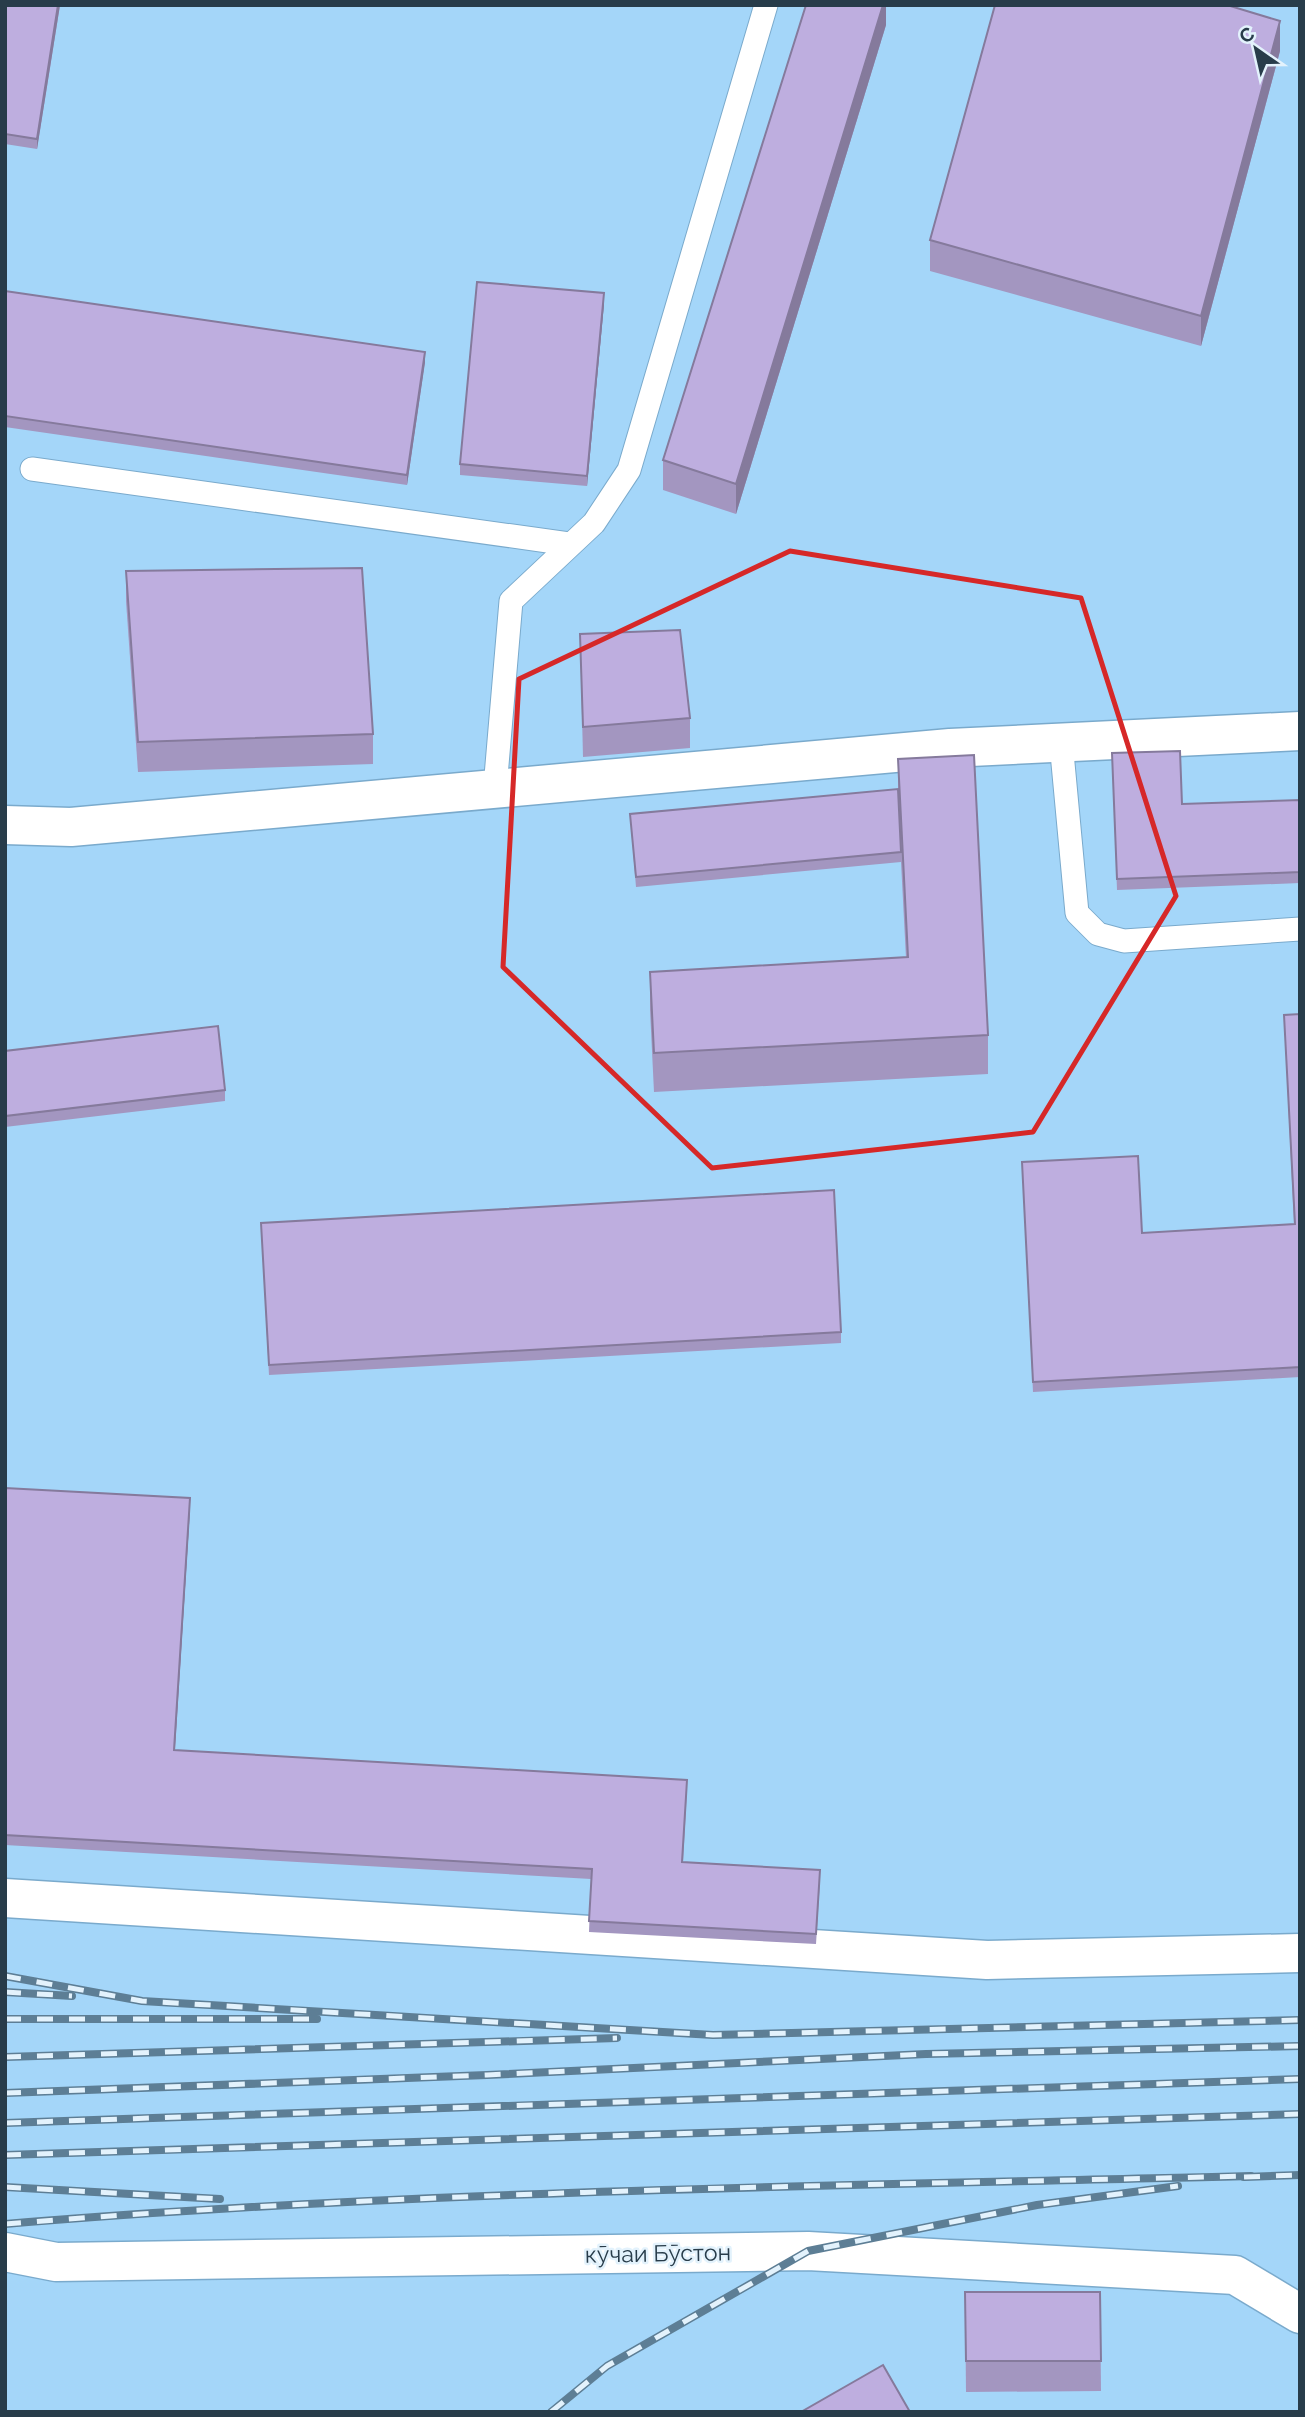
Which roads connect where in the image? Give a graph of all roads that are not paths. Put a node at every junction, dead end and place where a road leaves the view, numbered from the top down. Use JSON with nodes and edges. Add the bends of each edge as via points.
{"nodes":[{"id":1,"x":766,"y":5,"type":"edge"},
{"id":2,"x":32,"y":470,"type":"dead end"},
{"id":3,"x":569,"y":544,"type":"junction"},
{"id":4,"x":1300,"y":731,"type":"edge"},
{"id":5,"x":1061,"y":742,"type":"junction"},
{"id":6,"x":495,"y":788,"type":"junction"},
{"id":7,"x":5,"y":825,"type":"edge"},
{"id":8,"x":1300,"y":929,"type":"edge"},
{"id":9,"x":5,"y":1898,"type":"edge"},
{"id":10,"x":1300,"y":1953,"type":"edge"},
{"id":11,"x":5,"y":2252,"type":"edge"},
{"id":12,"x":1300,"y":2314,"type":"edge"}],
"edges":[{"from":1,"to":3,"type":"lane","via":[[629,470],[594,523]]},
{"from":2,"to":3,"type":"lane"},
{"from":3,"to":6,"type":"lane","via":[[511,601]]},
{"from":4,"to":5,"type":"street"},
{"from":5,"to":6,"type":"street"},
{"from":5,"to":8,"type":"lane","via":[[1077,913],[1098,934],[1124,941]]},
{"from":6,"to":7,"type":"street","via":[[71,827]]},
{"from":9,"to":10,"type":"street","via":[[988,1960]]},
{"from":11,"to":12,"type":"street","name":"кӯчаи Бӯстон","via":[[56,2262],[808,2251],[1235,2275]]}]}
